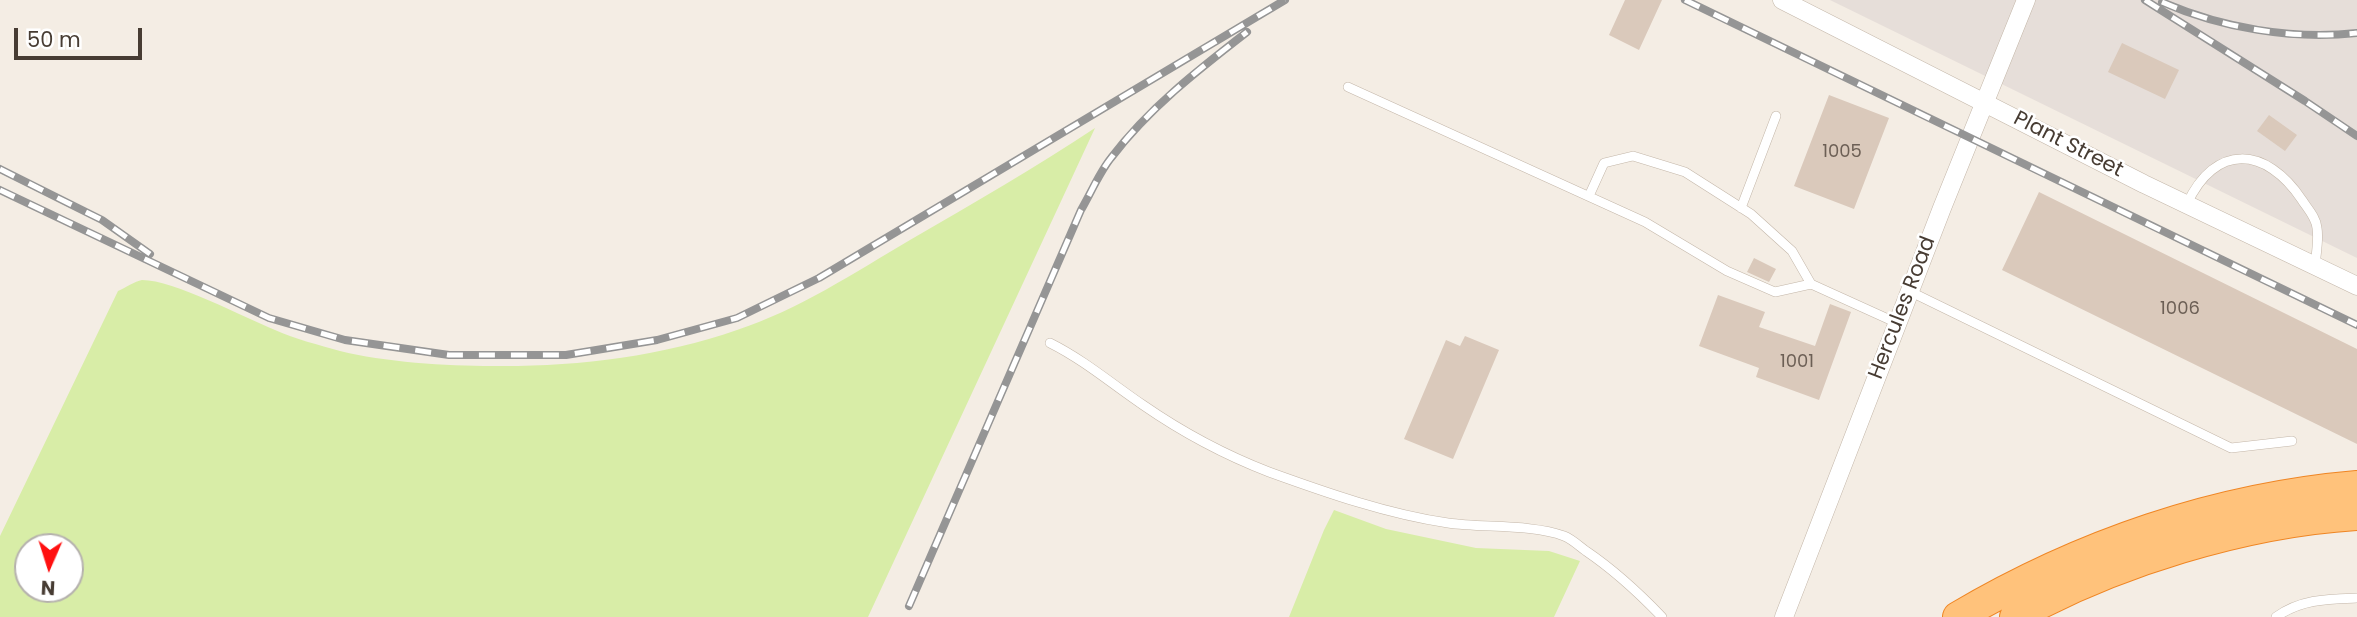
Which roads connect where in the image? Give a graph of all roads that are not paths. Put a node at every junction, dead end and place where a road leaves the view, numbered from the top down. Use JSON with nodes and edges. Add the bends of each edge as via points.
{"nodes":[{"id":1,"x":1782,"y":0,"type":"edge"},
{"id":2,"x":2026,"y":0,"type":"edge"},
{"id":3,"x":1348,"y":87,"type":"dead end"},
{"id":4,"x":1984,"y":102,"type":"junction"},
{"id":5,"x":1776,"y":116,"type":"dead end"},
{"id":6,"x":1589,"y":196,"type":"junction"},
{"id":7,"x":2187,"y":204,"type":"junction"},
{"id":8,"x":1741,"y":208,"type":"junction"},
{"id":9,"x":2315,"y":266,"type":"junction"},
{"id":10,"x":1811,"y":284,"type":"junction"},
{"id":11,"x":2357,"y":286,"type":"edge"},
{"id":12,"x":1909,"y":291,"type":"junction"},
{"id":13,"x":1897,"y":323,"type":"junction"},
{"id":14,"x":1050,"y":343,"type":"dead end"},
{"id":15,"x":2292,"y":441,"type":"dead end"},
{"id":16,"x":2357,"y":486,"type":"edge"},
{"id":17,"x":2357,"y":515,"type":"edge"},
{"id":18,"x":2357,"y":598,"type":"edge"},
{"id":19,"x":1662,"y":617,"type":"edge"},
{"id":20,"x":1784,"y":617,"type":"edge"},
{"id":21,"x":1958,"y":617,"type":"edge"},
{"id":22,"x":2015,"y":617,"type":"edge"},
{"id":23,"x":2276,"y":617,"type":"edge"}],
"edges":[{"from":1,"to":4,"type":"street","name":"Plant Street"},
{"from":2,"to":4,"type":"street","name":"Hercules Road"},
{"from":3,"to":6,"type":"lane"},
{"from":4,"to":7,"type":"street","name":"Plant Street"},
{"from":4,"to":12,"type":"street","name":"Hercules Road"},
{"from":5,"to":8,"type":"lane"},
{"from":6,"to":8,"type":"lane","via":[[1604,163],[1633,156],[1685,172]]},
{"from":6,"to":10,"type":"lane","via":[[1775,292]]},
{"from":7,"to":9,"type":"street","name":"Plant Street"},
{"from":7,"to":9,"type":"lane","via":[[2218,163],[2242,157],[2264,164],[2295,189],[2315,220]]},
{"from":8,"to":10,"type":"lane","via":[[1792,251]]},
{"from":9,"to":11,"type":"street","name":"Plant Street"},
{"from":10,"to":13,"type":"lane"},
{"from":12,"to":13,"type":"street","name":"Hercules Road"},
{"from":12,"to":15,"type":"lane","via":[[2231,448]]},
{"from":13,"to":20,"type":"street","name":"Hercules Road"},
{"from":14,"to":19,"type":"lane","via":[[1182,430],[1269,472],[1398,513],[1565,536],[1606,564]]},
{"from":16,"to":21,"type":"highway","via":[[2278,496],[2172,522],[2050,568]]},
{"from":17,"to":22,"type":"highway","via":[[2301,521],[2157,556]]},
{"from":18,"to":23,"type":"lane","via":[[2322,599]]}]}
